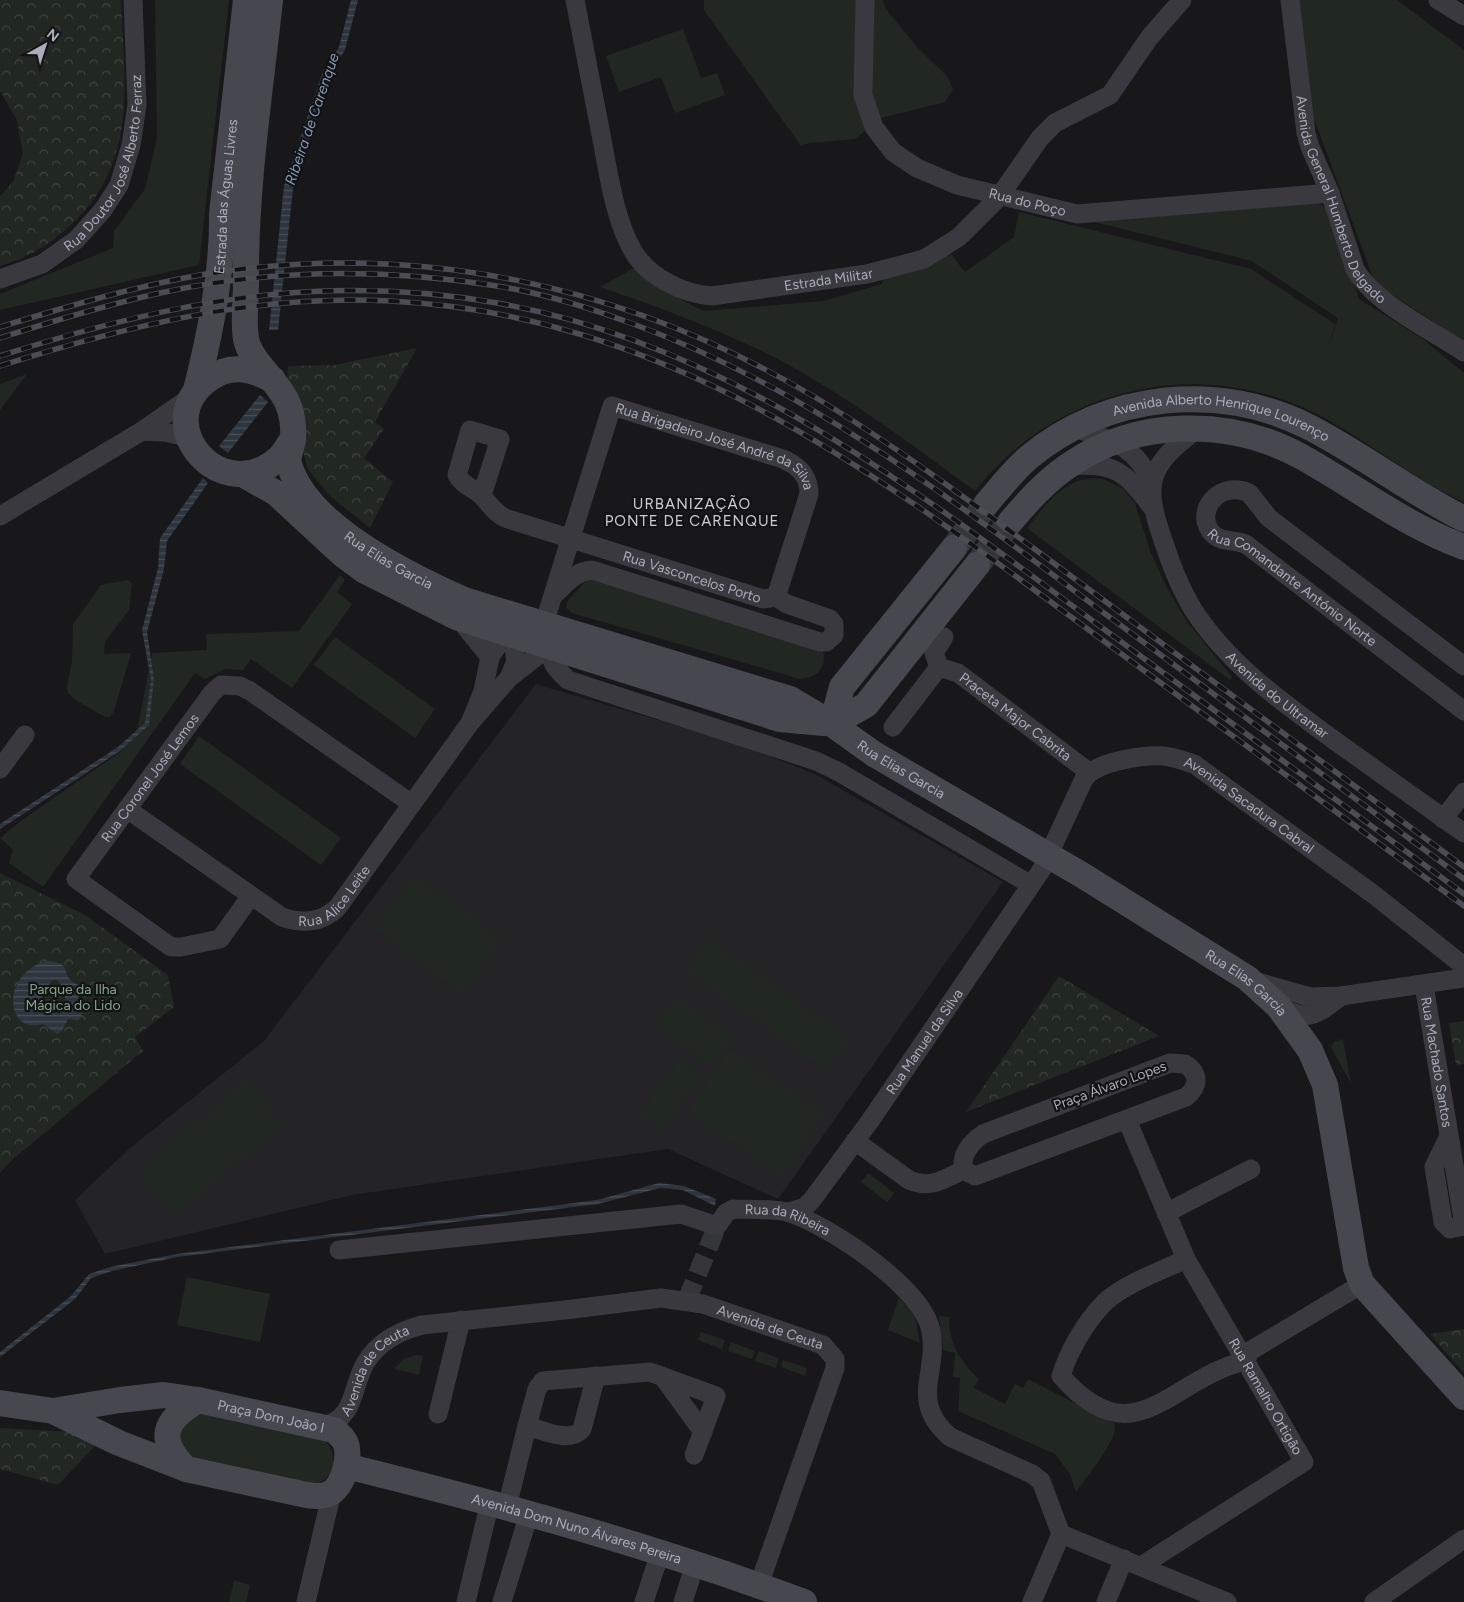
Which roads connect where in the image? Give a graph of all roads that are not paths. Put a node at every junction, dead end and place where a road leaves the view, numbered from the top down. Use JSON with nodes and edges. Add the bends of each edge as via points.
{"nodes":[{"id":1,"x":133,"y":0,"type":"edge"},
{"id":2,"x":246,"y":0,"type":"edge"},
{"id":3,"x":270,"y":0,"type":"edge"},
{"id":4,"x":574,"y":0,"type":"edge"},
{"id":5,"x":865,"y":0,"type":"edge"},
{"id":6,"x":1182,"y":0,"type":"edge"},
{"id":7,"x":1290,"y":0,"type":"edge"},
{"id":8,"x":1438,"y":0,"type":"edge"},
{"id":9,"x":1464,"y":16,"type":"edge"},
{"id":10,"x":1330,"y":193,"type":"junction"},
{"id":11,"x":999,"y":197,"type":"junction"},
{"id":12,"x":0,"y":279,"type":"edge"},
{"id":13,"x":1464,"y":352,"type":"edge"},
{"id":14,"x":273,"y":380,"type":"junction"},
{"id":15,"x":194,"y":393,"type":"junction"},
{"id":16,"x":1074,"y":428,"type":"junction"},
{"id":17,"x":1199,"y":428,"type":"junction"},
{"id":18,"x":142,"y":431,"type":"junction"},
{"id":19,"x":187,"y":437,"type":"junction"},
{"id":20,"x":293,"y":437,"type":"junction"},
{"id":21,"x":1114,"y":441,"type":"junction"},
{"id":22,"x":1066,"y":466,"type":"junction"},
{"id":23,"x":244,"y":475,"type":"junction"},
{"id":24,"x":1152,"y":484,"type":"junction"},
{"id":25,"x":482,"y":495,"type":"dead end"},
{"id":26,"x":987,"y":502,"type":"tunnel mouth"},
{"id":27,"x":1152,"y":506,"type":"junction"},
{"id":28,"x":0,"y":516,"type":"edge"},
{"id":29,"x":1464,"y":519,"type":"edge"},
{"id":30,"x":1011,"y":521,"type":"tunnel mouth"},
{"id":31,"x":570,"y":540,"type":"junction"},
{"id":32,"x":1464,"y":547,"type":"edge"},
{"id":33,"x":954,"y":548,"type":"tunnel mouth"},
{"id":34,"x":977,"y":565,"type":"tunnel mouth"},
{"id":35,"x":553,"y":596,"type":"junction"},
{"id":36,"x":776,"y":597,"type":"junction"},
{"id":37,"x":456,"y":617,"type":"junction"},
{"id":38,"x":512,"y":635,"type":"junction"},
{"id":39,"x":547,"y":635,"type":"junction"},
{"id":40,"x":944,"y":637,"type":"dead end"},
{"id":41,"x":490,"y":657,"type":"junction"},
{"id":42,"x":1464,"y":666,"type":"edge"},
{"id":43,"x":939,"y":667,"type":"junction"},
{"id":44,"x":509,"y":678,"type":"junction"},
{"id":45,"x":1464,"y":711,"type":"edge"},
{"id":46,"x":470,"y":722,"type":"junction"},
{"id":47,"x":832,"y":724,"type":"junction"},
{"id":48,"x":893,"y":727,"type":"dead end"},
{"id":49,"x":26,"y":735,"type":"dead end"},
{"id":50,"x":0,"y":769,"type":"edge"},
{"id":51,"x":1089,"y":772,"type":"junction"},
{"id":52,"x":1464,"y":792,"type":"edge"},
{"id":53,"x":412,"y":804,"type":"junction"},
{"id":54,"x":127,"y":808,"type":"junction"},
{"id":55,"x":1443,"y":819,"type":"junction"},
{"id":56,"x":1464,"y":833,"type":"edge"},
{"id":57,"x":1048,"y":855,"type":"junction"},
{"id":58,"x":1030,"y":885,"type":"junction"},
{"id":59,"x":252,"y":896,"type":"junction"},
{"id":60,"x":1447,"y":954,"type":"junction"},
{"id":61,"x":1464,"y":966,"type":"edge"},
{"id":62,"x":1247,"y":978,"type":"junction"},
{"id":63,"x":1464,"y":978,"type":"edge"},
{"id":64,"x":1443,"y":981,"type":"junction"},
{"id":65,"x":1424,"y":985,"type":"junction"},
{"id":66,"x":1314,"y":1006,"type":"junction"},
{"id":67,"x":1290,"y":1020,"type":"junction"},
{"id":68,"x":1127,"y":1120,"type":"junction"},
{"id":69,"x":855,"y":1141,"type":"junction"},
{"id":70,"x":1251,"y":1169,"type":"dead end"},
{"id":71,"x":963,"y":1170,"type":"junction"},
{"id":72,"x":1460,"y":1209,"type":"dead end"},
{"id":73,"x":788,"y":1212,"type":"junction"},
{"id":74,"x":1166,"y":1213,"type":"junction"},
{"id":75,"x":339,"y":1250,"type":"dead end"},
{"id":76,"x":1186,"y":1259,"type":"junction"},
{"id":77,"x":1362,"y":1284,"type":"junction"},
{"id":78,"x":461,"y":1320,"type":"junction"},
{"id":79,"x":1245,"y":1361,"type":"junction"},
{"id":80,"x":596,"y":1376,"type":"junction"},
{"id":81,"x":663,"y":1377,"type":"junction"},
{"id":82,"x":1464,"y":1397,"type":"edge"},
{"id":83,"x":198,"y":1400,"type":"junction"},
{"id":84,"x":0,"y":1403,"type":"edge"},
{"id":85,"x":53,"y":1411,"type":"junction"},
{"id":86,"x":438,"y":1414,"type":"dead end"},
{"id":87,"x":323,"y":1426,"type":"junction"},
{"id":88,"x":527,"y":1426,"type":"junction"},
{"id":89,"x":703,"y":1432,"type":"junction"},
{"id":90,"x":694,"y":1455,"type":"dead end"},
{"id":91,"x":346,"y":1466,"type":"junction"},
{"id":92,"x":186,"y":1469,"type":"junction"},
{"id":93,"x":332,"y":1492,"type":"junction"},
{"id":94,"x":508,"y":1508,"type":"junction"},
{"id":95,"x":1062,"y":1534,"type":"junction"},
{"id":96,"x":1464,"y":1539,"type":"edge"},
{"id":97,"x":660,"y":1553,"type":"junction"},
{"id":98,"x":1133,"y":1562,"type":"junction"},
{"id":99,"x":695,"y":1564,"type":"junction"},
{"id":100,"x":759,"y":1585,"type":"junction"},
{"id":101,"x":1378,"y":1601,"type":"edge"},
{"id":102,"x":306,"y":1602,"type":"edge"},
{"id":103,"x":466,"y":1602,"type":"edge"},
{"id":104,"x":502,"y":1602,"type":"edge"},
{"id":105,"x":644,"y":1602,"type":"edge"},
{"id":106,"x":683,"y":1602,"type":"edge"},
{"id":107,"x":804,"y":1602,"type":"edge"},
{"id":108,"x":1032,"y":1602,"type":"edge"},
{"id":109,"x":1106,"y":1602,"type":"edge"},
{"id":110,"x":1227,"y":1602,"type":"edge"}],
"edges":[{"from":1,"to":12,"type":"street","name":"Rua Doutor José Alberto Ferraz","via":[[137,104],[132,145],[119,185],[103,210],[76,240],[42,264]]},
{"from":2,"to":15,"type":"street","name":"Estrada das Águas Livres","via":[[208,339]]},
{"from":3,"to":14,"type":"street","name":"Estrada das Águas Livres","via":[[245,235],[246,340]]},
{"from":4,"to":11,"type":"street","name":"Estrada Militar","via":[[610,179],[626,236],[633,252],[647,269],[678,288],[704,296],[721,295],[867,274],[924,259],[959,237]]},
{"from":5,"to":11,"type":"street","name":"Rua do Poço","via":[[863,95],[874,128],[893,152],[917,168],[957,186]]},
{"from":6,"to":11,"type":"street","name":"Estrada Militar","via":[[1149,38],[1110,95],[1055,123],[1040,138]]},
{"from":7,"to":10,"type":"street","name":"Avenida General Humberto Delgado","via":[[1306,133]]},
{"from":8,"to":9,"type":"street"},
{"from":10,"to":11,"type":"street","name":"Rua do Poço","via":[[1077,214]]},
{"from":10,"to":13,"type":"street","name":"Avenida General Humberto Delgado","via":[[1348,251],[1361,280],[1383,300]]},
{"from":14,"to":15,"type":"street","via":[[256,371],[234,369],[215,374]]},
{"from":14,"to":20,"type":"street","via":[[292,415]]},
{"from":15,"to":18,"type":"street"},
{"from":15,"to":19,"type":"street","via":[[186,412]]},
{"from":16,"to":21,"type":"street","name":"Avenida do Ultramar"},
{"from":16,"to":26,"type":"street","name":"Avenida Alberto Henrique Lourenço","via":[[1028,459]]},
{"from":16,"to":29,"type":"street","name":"Avenida Alberto Henrique Lourenço","via":[[1115,410],[1166,400],[1210,399],[1263,408],[1311,428]]},
{"from":17,"to":21,"type":"street","name":"Avenida Alberto Henrique Lourenço","via":[[1164,430]]},
{"from":17,"to":24,"type":"street","name":"Avenida do Ultramar","via":[[1173,447],[1161,461]]},
{"from":17,"to":32,"type":"street","name":"Avenida Alberto Henrique Lourenço","via":[[1245,434],[1276,444],[1413,524]]},
{"from":18,"to":19,"type":"street"},
{"from":18,"to":28,"type":"street"},
{"from":19,"to":23,"type":"street","via":[[204,462],[220,470]]},
{"from":20,"to":23,"type":"street","via":[[281,456]]},
{"from":20,"to":39,"type":"street","name":"Rua Elias Garcia","via":[[288,462],[294,477],[304,493],[351,538],[420,581]]},
{"from":21,"to":22,"type":"street","name":"Avenida Alberto Henrique Lourenço"},
{"from":21,"to":24,"type":"street","name":"Avenida do Ultramar","via":[[1140,460]]},
{"from":22,"to":27,"type":"street","name":"Avenida do Ultramar","via":[[1091,464],[1123,474]]},
{"from":22,"to":30,"type":"street","name":"Avenida Alberto Henrique Lourenço","via":[[1038,489]]},
{"from":23,"to":37,"type":"street","name":"Rua Elias Garcia","via":[[276,493],[365,571]]},
{"from":24,"to":27,"type":"street","name":"Avenida do Ultramar"},
{"from":25,"to":31,"type":"street","name":"Rua Vasconcelos Porto","via":[[490,508],[505,518]]},
{"from":27,"to":55,"type":"street","name":"Avenida do Ultramar","via":[[1170,560],[1194,612],[1240,667]]},
{"from":31,"to":35,"type":"street","name":"Rua Brigadeiro José André da Silva"},
{"from":31,"to":36,"type":"street","name":"Rua Vasconcelos Porto","via":[[763,599]]},
{"from":31,"to":36,"type":"street","name":"Rua Brigadeiro José André da Silva","via":[[612,406],[783,459],[799,469],[809,485],[808,494]]},
{"from":33,"to":47,"type":"street","via":[[842,687]]},
{"from":34,"to":47,"type":"street","via":[[866,705]]},
{"from":35,"to":36,"type":"street","name":"Rua Vasconcelos Porto","via":[[574,575],[592,570],[820,642],[826,642],[834,635],[834,624],[830,619]]},
{"from":35,"to":39,"type":"street","name":"Rua Brigadeiro José André da Silva"},
{"from":37,"to":38,"type":"street","name":"Rua Elias Garcia"},
{"from":37,"to":41,"type":"street"},
{"from":38,"to":39,"type":"street","via":[[527,627]]},
{"from":38,"to":41,"type":"street","name":"Rua Alice Leite","via":[[498,644]]},
{"from":38,"to":44,"type":"street","name":"Rua Alice Leite","via":[[516,661]]},
{"from":39,"to":44,"type":"street","name":"Rua Alice Leite"},
{"from":39,"to":47,"type":"street","name":"Rua Elias Garcia","via":[[790,699]]},
{"from":39,"to":58,"type":"street","via":[[550,660],[568,680],[822,763]]},
{"from":40,"to":43,"type":"street","via":[[934,653]]},
{"from":41,"to":46,"type":"street","name":"Rua Alice Leite","via":[[483,691]]},
{"from":42,"to":45,"type":"street","name":"Rua Comandante António Norte","via":[[1269,518],[1248,493],[1229,489],[1212,500],[1207,517],[1215,535],[1248,545]]},
{"from":43,"to":48,"type":"street"},
{"from":43,"to":51,"type":"street","name":"Praceta Major Cabrita","via":[[958,673]]},
{"from":44,"to":46,"type":"street","name":"Rua Alice Leite"},
{"from":46,"to":53,"type":"street","name":"Rua Alice Leite"},
{"from":47,"to":57,"type":"street","name":"Rua Elias Garcia","via":[[874,754]]},
{"from":49,"to":50,"type":"street"},
{"from":51,"to":57,"type":"street"},
{"from":51,"to":60,"type":"street","name":"Avenida Sacadura Cabral","via":[[1107,763],[1163,756],[1194,764],[1373,894]]},
{"from":52,"to":55,"type":"street"},
{"from":53,"to":54,"type":"street","name":"Rua Coronel José Lemos","via":[[250,691],[231,684],[221,685],[212,693]]},
{"from":53,"to":59,"type":"street","name":"Rua Alice Leite","via":[[332,913],[313,920],[294,921],[282,917]]},
{"from":54,"to":59,"type":"street","name":"Rua Alice Leite"},
{"from":54,"to":59,"type":"street","name":"Rua Coronel José Lemos","via":[[76,879],[171,947],[220,939]]},
{"from":55,"to":56,"type":"street","name":"Avenida do Ultramar"},
{"from":57,"to":58,"type":"street","name":"Rua Manuel da Silva"},
{"from":57,"to":62,"type":"street","name":"Rua Elias Garcia"},
{"from":58,"to":69,"type":"street","name":"Rua Manuel da Silva"},
{"from":60,"to":61,"type":"street","name":"Avenida Sacadura Cabral"},
{"from":60,"to":64,"type":"street"},
{"from":62,"to":66,"type":"street"},
{"from":62,"to":67,"type":"street","name":"Rua Elias Garcia"},
{"from":63,"to":64,"type":"street"},
{"from":64,"to":65,"type":"street"},
{"from":65,"to":66,"type":"street","via":[[1341,996]]},
{"from":65,"to":72,"type":"street","name":"Rua Machado Santos"},
{"from":66,"to":67,"type":"street"},
{"from":66,"to":67,"type":"street","via":[[1297,1005]]},
{"from":67,"to":77,"type":"street","name":"Rua Elias Garcia","via":[[1310,1050],[1325,1085],[1356,1268]]},
{"from":68,"to":71,"type":"street","name":"Praça Álvaro Lopes","via":[[975,1176]]},
{"from":68,"to":71,"type":"street","name":"Praça Álvaro Lopes","via":[[1194,1091],[1197,1082],[1192,1068],[1170,1063],[983,1134],[964,1154]]},
{"from":68,"to":74,"type":"street","name":"Rua Ramalho Ortigão"},
{"from":69,"to":71,"type":"street","via":[[919,1184],[938,1183]]},
{"from":69,"to":73,"type":"street","name":"Rua Manuel da Silva","via":[[812,1200],[806,1206]]},
{"from":70,"to":74,"type":"street"},
{"from":73,"to":75,"type":"street","name":"Rua da Ribeira","via":[[733,1210],[726,1213],[717,1226],[681,1214]]},
{"from":73,"to":95,"type":"street","name":"Rua da Ribeira","via":[[820,1226],[856,1250],[915,1298],[931,1330],[928,1407],[940,1428],[1041,1481]]},
{"from":74,"to":76,"type":"street","name":"Rua Ramalho Ortigão"},
{"from":76,"to":79,"type":"street","name":"Rua Ramalho Ortigão"},
{"from":76,"to":79,"type":"street","via":[[1134,1284],[1105,1303],[1067,1357],[1061,1376],[1074,1391],[1110,1413],[1127,1415],[1148,1411],[1225,1366]]},
{"from":77,"to":79,"type":"street","via":[[1250,1351]]},
{"from":77,"to":82,"type":"street","name":"Rua Elias Garcia"},
{"from":78,"to":86,"type":"street"},
{"from":78,"to":87,"type":"street","name":"Avenida de Ceuta","via":[[403,1330],[374,1350],[343,1415],[336,1423]]},
{"from":78,"to":100,"type":"street","name":"Avenida de Ceuta","via":[[660,1298],[703,1304],[823,1345],[835,1359],[835,1368]]},
{"from":79,"to":98,"type":"street","name":"Rua Ramalho Ortigão","via":[[1304,1462]]},
{"from":80,"to":81,"type":"street","via":[[650,1372]]},
{"from":80,"to":88,"type":"street","via":[[543,1381],[537,1389]]},
{"from":80,"to":88,"type":"street","via":[[578,1434],[571,1437]]},
{"from":81,"to":89,"type":"street"},
{"from":81,"to":89,"type":"street","via":[[716,1396]]},
{"from":83,"to":85,"type":"street","name":"Praça Dom João I","via":[[164,1395]]},
{"from":83,"to":87,"type":"street","name":"Praça Dom João I"},
{"from":83,"to":92,"type":"street","name":"Praça Dom João I","via":[[180,1411],[168,1430],[167,1441],[174,1457]]},
{"from":84,"to":85,"type":"street"},
{"from":85,"to":92,"type":"street","via":[[119,1443]]},
{"from":87,"to":91,"type":"street","name":"Praça Dom João I","via":[[334,1430],[345,1442],[348,1448]]},
{"from":88,"to":94,"type":"street"},
{"from":89,"to":90,"type":"street"},
{"from":91,"to":93,"type":"street","name":"Praça Dom João I"},
{"from":91,"to":94,"type":"street","name":"Avenida Dom Nuno Álvares Pereira"},
{"from":92,"to":93,"type":"street","via":[[302,1494],[315,1496]]},
{"from":93,"to":102,"type":"street"},
{"from":94,"to":97,"type":"street","name":"Avenida Dom Nuno Álvares Pereira"},
{"from":94,"to":103,"type":"street"},
{"from":94,"to":104,"type":"street"},
{"from":95,"to":98,"type":"street"},
{"from":95,"to":108,"type":"street"},
{"from":96,"to":101,"type":"street"},
{"from":97,"to":99,"type":"street","name":"Avenida Dom Nuno Álvares Pereira"},
{"from":97,"to":105,"type":"street"},
{"from":98,"to":109,"type":"street"},
{"from":98,"to":110,"type":"street"},
{"from":99,"to":100,"type":"street","name":"Avenida Dom Nuno Álvares Pereira"},
{"from":99,"to":106,"type":"street"},
{"from":100,"to":107,"type":"street","name":"Avenida Dom Nuno Álvares Pereira"}]}
